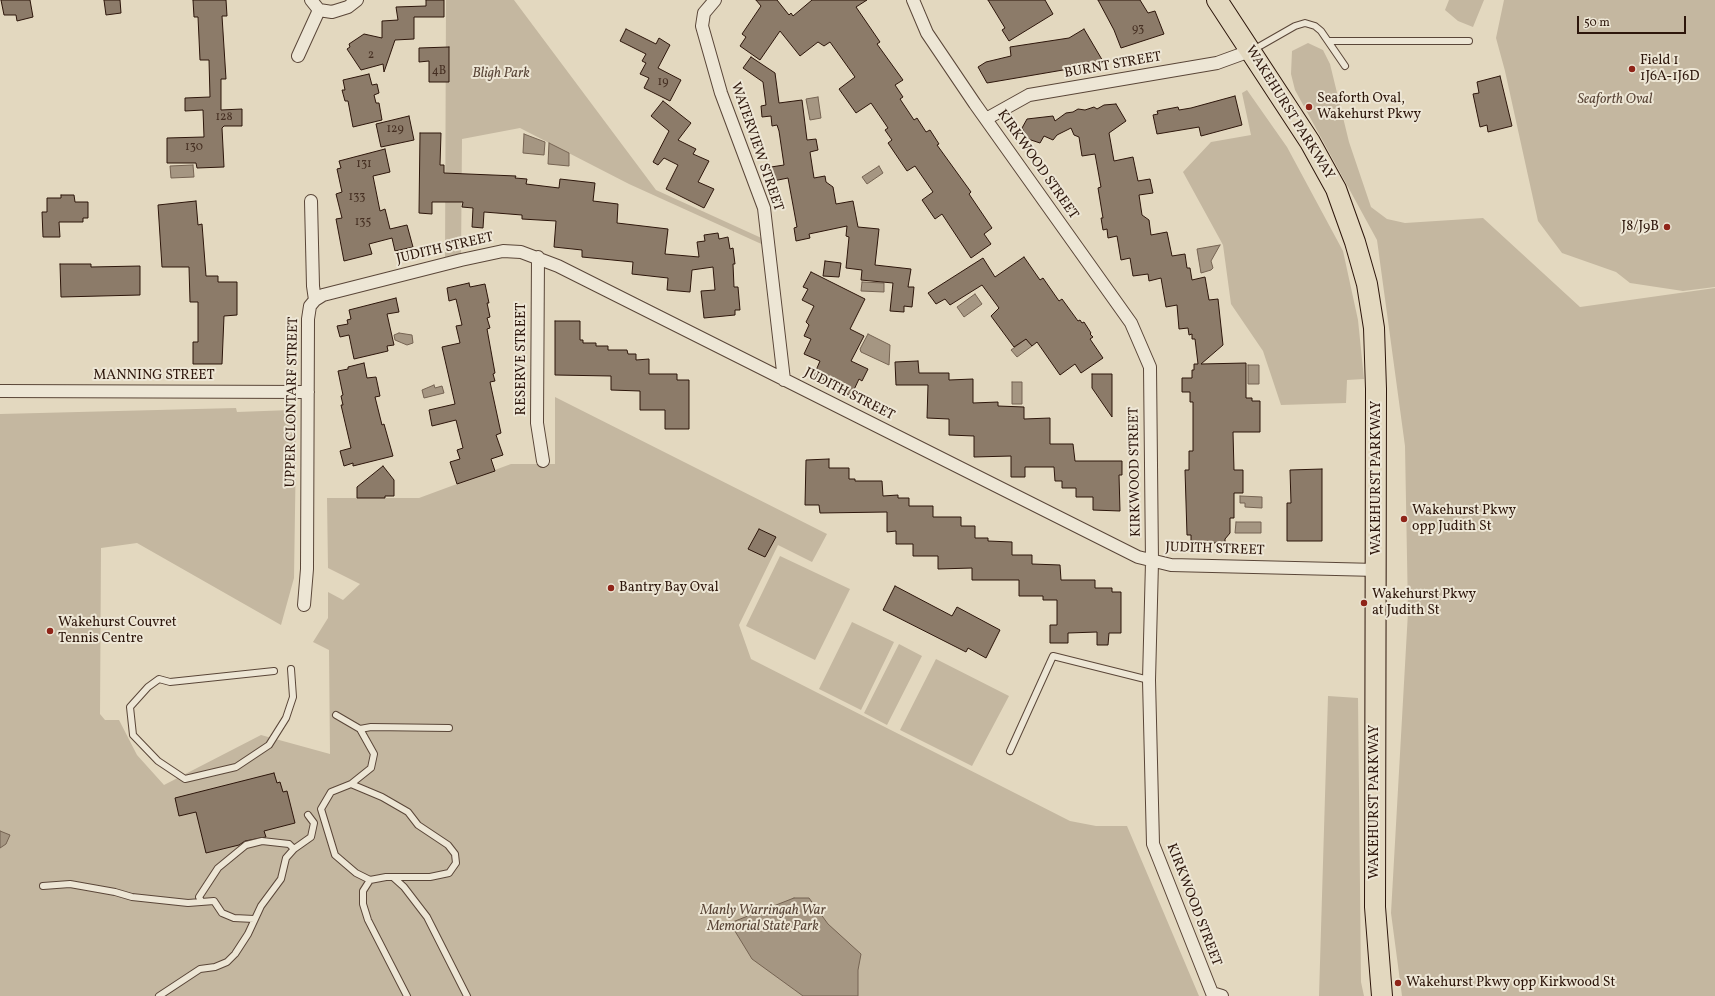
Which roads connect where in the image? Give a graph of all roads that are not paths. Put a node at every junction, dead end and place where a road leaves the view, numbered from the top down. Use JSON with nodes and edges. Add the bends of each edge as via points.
{"nodes":[{"id":1,"x":312,"y":0,"type":"edge"},
{"id":2,"x":357,"y":0,"type":"edge"},
{"id":3,"x":716,"y":0,"type":"edge"},
{"id":4,"x":913,"y":0,"type":"edge"},
{"id":5,"x":1217,"y":0,"type":"edge"},
{"id":6,"x":319,"y":10,"type":"junction"},
{"id":7,"x":1329,"y":40,"type":"junction"},
{"id":8,"x":1469,"y":41,"type":"dead end"},
{"id":9,"x":1250,"y":51,"type":"junction"},
{"id":10,"x":298,"y":56,"type":"dead end"},
{"id":11,"x":1345,"y":66,"type":"dead end"},
{"id":12,"x":986,"y":119,"type":"junction"},
{"id":13,"x":311,"y":201,"type":"dead end"},
{"id":14,"x":538,"y":257,"type":"junction"},
{"id":15,"x":315,"y":300,"type":"junction"},
{"id":16,"x":784,"y":380,"type":"junction"},
{"id":17,"x":0,"y":391,"type":"edge"},
{"id":18,"x":308,"y":392,"type":"junction"},
{"id":19,"x":542,"y":461,"type":"dead end"},
{"id":20,"x":1152,"y":562,"type":"junction"},
{"id":21,"x":1377,"y":570,"type":"junction"},
{"id":22,"x":304,"y":605,"type":"dead end"},
{"id":23,"x":291,"y":669,"type":"dead end"},
{"id":24,"x":274,"y":671,"type":"dead end"},
{"id":25,"x":1149,"y":680,"type":"junction"},
{"id":26,"x":336,"y":715,"type":"dead end"},
{"id":27,"x":449,"y":728,"type":"dead end"},
{"id":28,"x":360,"y":729,"type":"junction"},
{"id":29,"x":1010,"y":750,"type":"dead end"},
{"id":30,"x":351,"y":784,"type":"junction"},
{"id":31,"x":308,"y":815,"type":"dead end"},
{"id":32,"x":294,"y":850,"type":"junction"},
{"id":33,"x":394,"y":877,"type":"junction"},
{"id":34,"x":370,"y":880,"type":"junction"},
{"id":35,"x":43,"y":886,"type":"dead end"},
{"id":36,"x":201,"y":901,"type":"junction"},
{"id":37,"x":254,"y":919,"type":"junction"},
{"id":38,"x":1215,"y":995,"type":"edge"},
{"id":39,"x":159,"y":996,"type":"edge"},
{"id":40,"x":407,"y":996,"type":"edge"},
{"id":41,"x":467,"y":996,"type":"edge"},
{"id":42,"x":1382,"y":996,"type":"edge"}],
"edges":[{"from":1,"to":6,"type":"street"},
{"from":2,"to":6,"type":"street","via":[[348,7],[332,12]]},
{"from":3,"to":16,"type":"street","name":"WATERVIEW STREET","via":[[704,13],[702,26],[721,93],[764,208]]},
{"from":4,"to":12,"type":"street","name":"KIRKWOOD STREET","via":[[927,33]]},
{"from":5,"to":9,"type":"main road","name":"WAKEHURST PARKWAY"},
{"from":6,"to":10,"type":"street"},
{"from":7,"to":8,"type":"lane"},
{"from":7,"to":9,"type":"lane","via":[[1315,26],[1305,24],[1295,26]]},
{"from":7,"to":11,"type":"lane"},
{"from":9,"to":12,"type":"street","name":"BURNT STREET","via":[[1217,62],[1029,95]]},
{"from":9,"to":21,"type":"main road","name":"WAKEHURST PARKWAY","via":[[1306,136],[1336,189],[1367,284],[1374,328]]},
{"from":12,"to":20,"type":"street","name":"KIRKWOOD STREET","via":[[1131,323],[1150,367]]},
{"from":13,"to":15,"type":"street","name":"UPPER CLONTARF STREET"},
{"from":14,"to":15,"type":"street","name":"JUDITH STREET","via":[[521,252],[503,251],[323,295]]},
{"from":14,"to":16,"type":"street","name":"JUDITH STREET"},
{"from":14,"to":19,"type":"street","name":"RESERVE STREET","via":[[537,423]]},
{"from":15,"to":18,"type":"street","name":"UPPER CLONTARF STREET","via":[[310,306],[308,319]]},
{"from":16,"to":20,"type":"street","name":"JUDITH STREET"},
{"from":17,"to":18,"type":"street","name":"MANNING STREET"},
{"from":18,"to":22,"type":"street","name":"UPPER CLONTARF STREET","via":[[307,569]]},
{"from":20,"to":21,"type":"street","name":"JUDITH STREET","via":[[1171,565]]},
{"from":20,"to":25,"type":"street","name":"KIRKWOOD STREET"},
{"from":21,"to":42,"type":"main road","name":"WAKEHURST PARKWAY","via":[[1375,907]]},
{"from":23,"to":24,"type":"lane","via":[[293,697],[286,718],[269,744],[236,767],[185,779],[158,761],[133,735],[130,707],[159,679],[170,682]]},
{"from":25,"to":29,"type":"lane","via":[[1053,656]]},
{"from":25,"to":38,"type":"street","name":"KIRKWOOD STREET","via":[[1153,844]]},
{"from":26,"to":28,"type":"lane"},
{"from":27,"to":28,"type":"lane","via":[[371,726]]},
{"from":28,"to":30,"type":"lane","via":[[374,754],[370,768]]},
{"from":30,"to":33,"type":"lane","via":[[408,812],[418,825],[448,845],[455,854],[456,863],[448,874]]},
{"from":30,"to":34,"type":"lane","via":[[331,792],[321,809],[335,855],[356,873]]},
{"from":31,"to":32,"type":"lane","via":[[314,823],[311,837]]},
{"from":32,"to":36,"type":"lane","via":[[289,844],[262,841],[246,846],[218,868],[199,897]]},
{"from":32,"to":37,"type":"lane","via":[[286,858],[281,879]]},
{"from":33,"to":34,"type":"lane"},
{"from":33,"to":41,"type":"lane","via":[[427,917]]},
{"from":34,"to":40,"type":"lane","via":[[363,891],[368,920]]},
{"from":35,"to":36,"type":"lane","via":[[70,884],[132,897],[188,904]]},
{"from":36,"to":37,"type":"lane","via":[[214,901],[222,913],[234,918]]},
{"from":37,"to":39,"type":"lane","via":[[242,944],[227,962],[200,969]]}]}
